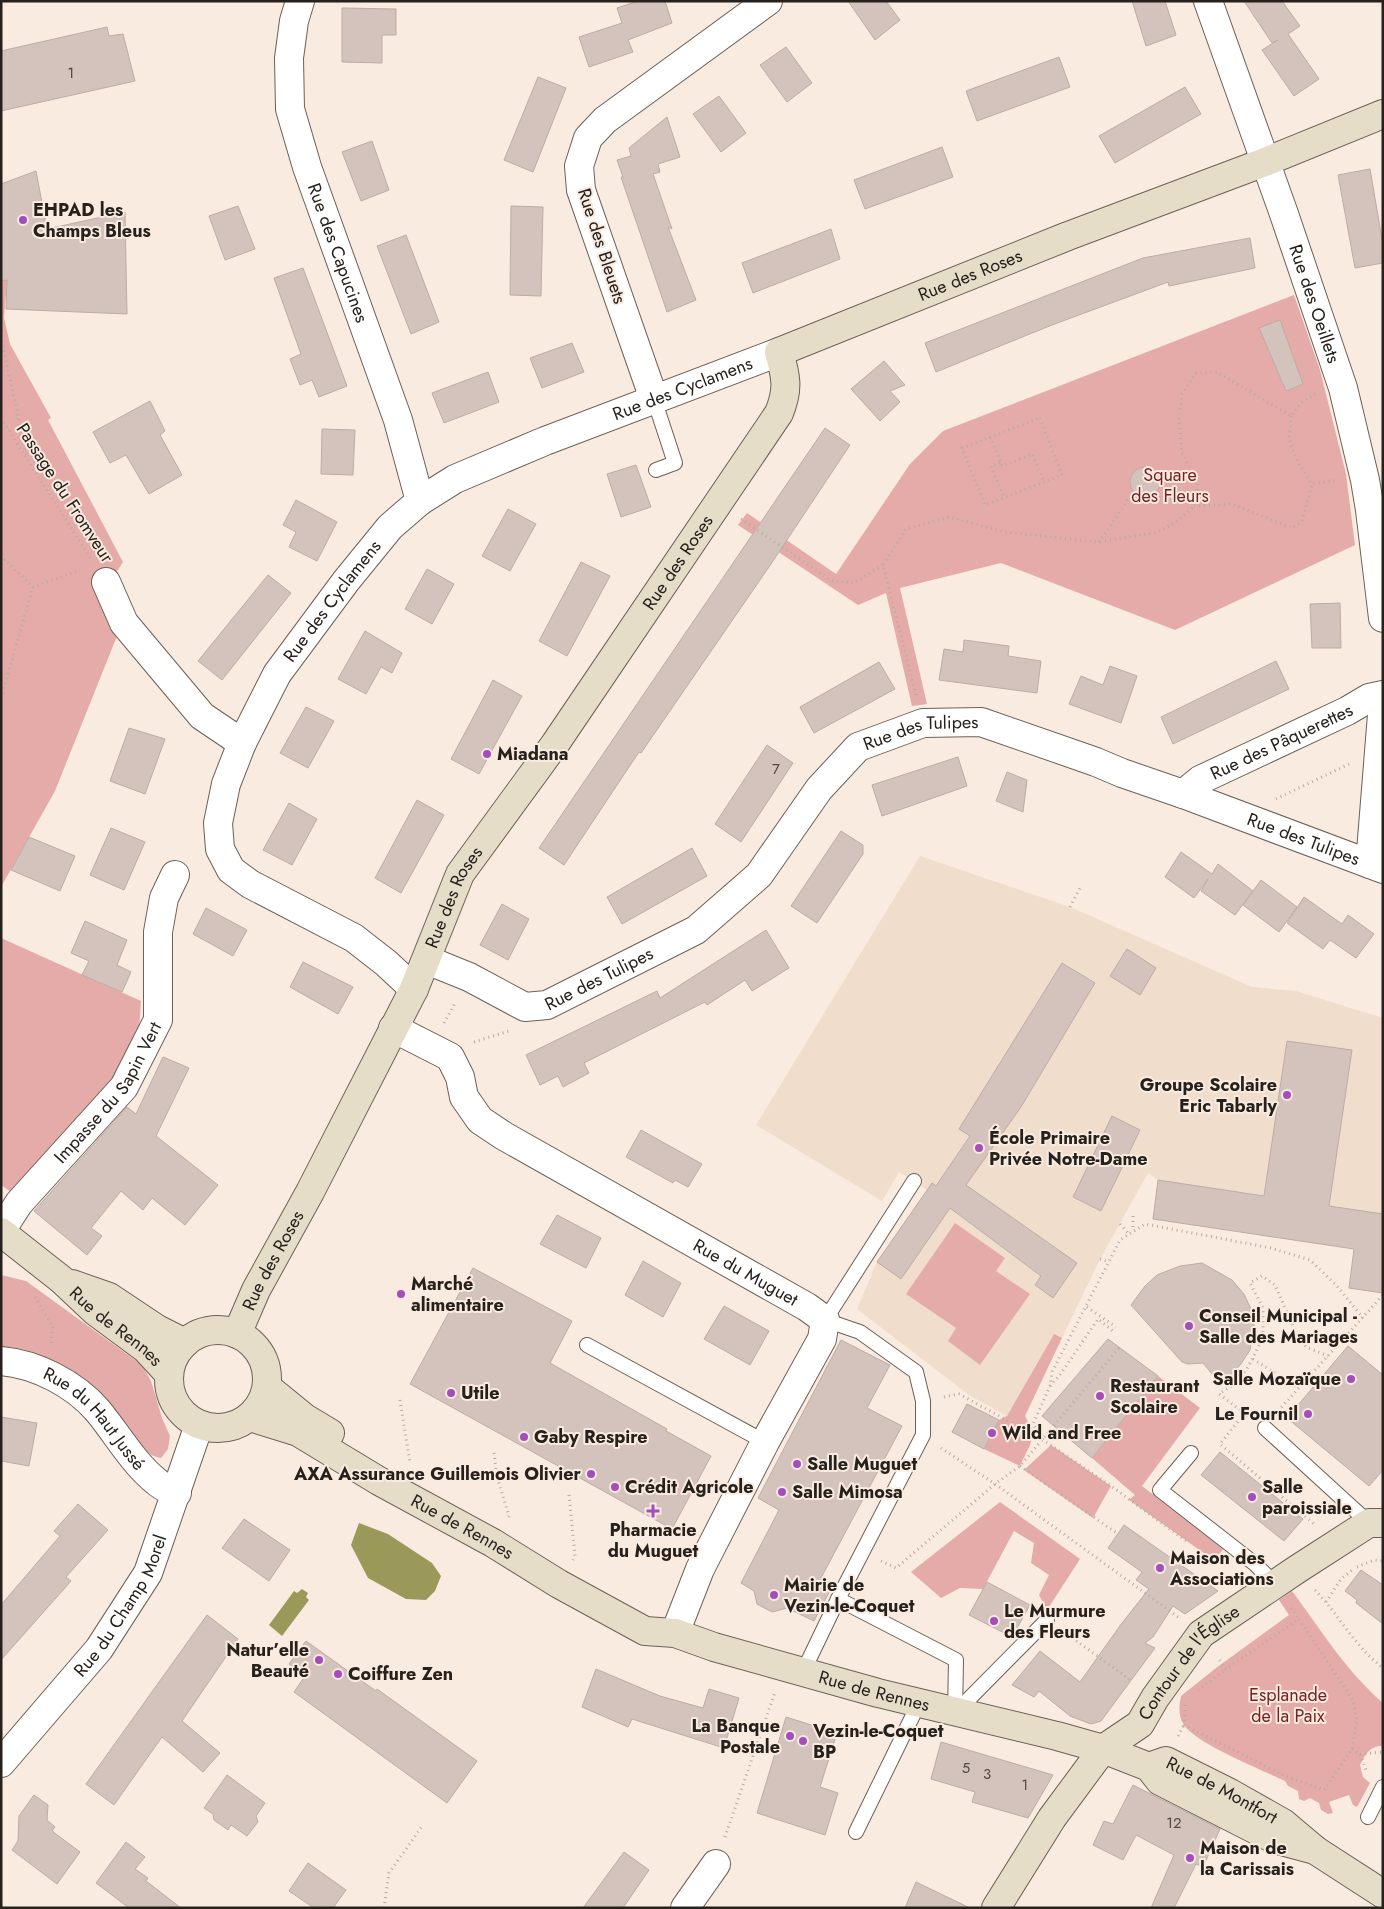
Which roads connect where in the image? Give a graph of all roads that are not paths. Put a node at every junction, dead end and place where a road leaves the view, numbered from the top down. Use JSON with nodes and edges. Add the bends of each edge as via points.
{"nodes":[{"id":1,"x":300,"y":1,"type":"edge"},
{"id":2,"x":768,"y":1,"type":"edge"},
{"id":3,"x":1208,"y":1,"type":"edge"},
{"id":4,"x":1383,"y":114,"type":"edge"},
{"id":5,"x":1265,"y":162,"type":"junction"},
{"id":6,"x":779,"y":352,"type":"junction"},
{"id":7,"x":654,"y":398,"type":"junction"},
{"id":8,"x":656,"y":470,"type":"dead end"},
{"id":9,"x":420,"y":501,"type":"junction"},
{"id":10,"x":100,"y":573,"type":"road end"},
{"id":11,"x":1383,"y":618,"type":"edge"},
{"id":12,"x":1383,"y":695,"type":"edge"},
{"id":13,"x":1383,"y":702,"type":"edge"},
{"id":14,"x":242,"y":743,"type":"junction"},
{"id":15,"x":1183,"y":794,"type":"junction"},
{"id":16,"x":1376,"y":866,"type":"edge"},
{"id":17,"x":175,"y":875,"type":"dead end"},
{"id":18,"x":427,"y":960,"type":"junction"},
{"id":19,"x":414,"y":989,"type":"junction"},
{"id":20,"x":393,"y":1028,"type":"junction"},
{"id":21,"x":914,"y":1181,"type":"dead end"},
{"id":22,"x":1,"y":1232,"type":"edge"},
{"id":23,"x":62,"y":1280,"type":"junction"},
{"id":24,"x":825,"y":1320,"type":"junction"},
{"id":25,"x":237,"y":1334,"type":"junction"},
{"id":26,"x":185,"y":1343,"type":"junction"},
{"id":27,"x":587,"y":1345,"type":"dead end"},
{"id":28,"x":1,"y":1361,"type":"edge"},
{"id":29,"x":169,"y":1374,"type":"junction"},
{"id":30,"x":267,"y":1387,"type":"junction"},
{"id":31,"x":250,"y":1417,"type":"junction"},
{"id":32,"x":199,"y":1425,"type":"junction"},
{"id":33,"x":1265,"y":1428,"type":"road end"},
{"id":34,"x":765,"y":1442,"type":"junction"},
{"id":35,"x":1191,"y":1453,"type":"dead end"},
{"id":36,"x":177,"y":1493,"type":"junction"},
{"id":37,"x":1376,"y":1523,"type":"edge"},
{"id":38,"x":1285,"y":1577,"type":"junction"},
{"id":39,"x":838,"y":1599,"type":"junction"},
{"id":40,"x":1047,"y":1620,"type":"road end"},
{"id":41,"x":675,"y":1632,"type":"junction"},
{"id":42,"x":803,"y":1672,"type":"junction"},
{"id":43,"x":919,"y":1703,"type":"junction"},
{"id":44,"x":955,"y":1713,"type":"junction"},
{"id":45,"x":1103,"y":1749,"type":"junction"},
{"id":46,"x":1,"y":1763,"type":"edge"},
{"id":47,"x":1383,"y":1787,"type":"edge"},
{"id":48,"x":1368,"y":1817,"type":"dead end"},
{"id":49,"x":856,"y":1832,"type":"dead end"},
{"id":50,"x":716,"y":1864,"type":"road end"},
{"id":51,"x":1383,"y":1894,"type":"edge"},
{"id":52,"x":685,"y":1908,"type":"edge"},
{"id":53,"x":996,"y":1908,"type":"edge"}],
"edges":[{"from":1,"to":9,"type":"street","name":"Rue des Capucines","via":[[289,58],[290,109],[307,167],[398,420]]},
{"from":2,"to":7,"type":"street","name":"Rue des Bleuets","via":[[605,120],[588,138],[579,166],[581,190]]},
{"from":3,"to":5,"type":"street","name":"Rue des Oeillets"},
{"from":4,"to":5,"type":"main road","name":"Rue des Roses"},
{"from":5,"to":6,"type":"main road","name":"Rue des Roses","via":[[1068,236]]},
{"from":5,"to":11,"type":"street","name":"Rue des Oeillets","via":[[1342,388],[1365,480]]},
{"from":6,"to":7,"type":"street","name":"Rue des Cyclamens"},
{"from":6,"to":18,"type":"main road","name":"Rue des Roses","via":[[786,396],[779,413],[555,744],[460,874]]},
{"from":7,"to":8,"type":"lane","name":"Rue des Bleuets","via":[[675,464]]},
{"from":7,"to":9,"type":"street","name":"Rue des Cyclamens","via":[[455,479]]},
{"from":9,"to":14,"type":"street","name":"Rue des Cyclamens","via":[[390,527],[277,674]]},
{"from":10,"to":14,"type":"street","via":[[124,623],[202,716]]},
{"from":12,"to":15,"type":"street","name":"Rue des Pâquerettes","via":[[1368,698],[1200,780]]},
{"from":13,"to":16,"type":"street","via":[[1378,757]]},
{"from":14,"to":19,"type":"street","name":"Rue des Cyclamens","via":[[226,784],[218,823],[220,849],[231,870],[250,884],[354,938]]},
{"from":15,"to":16,"type":"street","name":"Rue des Tulipes"},
{"from":15,"to":18,"type":"street","name":"Rue des Tulipes","via":[[981,722],[923,722],[858,747],[819,789],[759,875],[696,930],[547,1006],[525,1007],[469,976]]},
{"from":17,"to":22,"type":"street","name":"Impasse du Sapin Vert","via":[[164,898],[158,932],[158,1020],[124,1087],[19,1202]]},
{"from":18,"to":19,"type":"main road","name":"Rue des Roses"},
{"from":19,"to":20,"type":"main road","name":"Rue des Roses"},
{"from":20,"to":24,"type":"street","name":"Rue du Muguet","via":[[450,1057],[460,1077],[464,1097],[480,1120]]},
{"from":20,"to":25,"type":"main road","name":"Rue des Roses","via":[[256,1290]]},
{"from":21,"to":24,"type":"lane"},
{"from":22,"to":23,"type":"main road","name":"Rue de Rennes"},
{"from":23,"to":26,"type":"main road","name":"Rue de Rennes","via":[[109,1297],[157,1330]]},
{"from":23,"to":29,"type":"main road","name":"Rue de Rennes","via":[[96,1312],[146,1349]]},
{"from":24,"to":34,"type":"street","via":[[822,1340]]},
{"from":24,"to":39,"type":"lane","via":[[860,1332],[916,1372],[923,1401],[923,1435]]},
{"from":25,"to":26,"type":"main road","via":[[224,1330],[210,1331]]},
{"from":25,"to":30,"type":"main road","via":[[251,1342],[261,1355],[267,1371]]},
{"from":26,"to":29,"type":"main road","via":[[175,1355]]},
{"from":27,"to":34,"type":"lane"},
{"from":28,"to":36,"type":"street","name":"Rue du Haut Jussé","via":[[15,1362],[46,1373],[71,1388],[96,1409],[157,1483]]},
{"from":29,"to":32,"type":"main road","via":[[175,1403],[185,1416]]},
{"from":30,"to":31,"type":"main road","via":[[264,1398]]},
{"from":30,"to":41,"type":"main road","name":"Rue de Rennes","via":[[322,1428],[655,1615]]},
{"from":31,"to":32,"type":"main road","via":[[226,1428]]},
{"from":31,"to":41,"type":"main road","name":"Rue de Rennes","via":[[298,1432],[645,1631]]},
{"from":32,"to":36,"type":"street","name":"Rue du Champ Morel"},
{"from":33,"to":37,"type":"lane"},
{"from":34,"to":41,"type":"street","via":[[700,1569]]},
{"from":35,"to":38,"type":"lane","via":[[1160,1490],[1255,1564]]},
{"from":36,"to":46,"type":"street","name":"Rue du Champ Morel","via":[[148,1573],[99,1650]]},
{"from":37,"to":38,"type":"main road","name":"Contour de l'Église"},
{"from":38,"to":45,"type":"main road","name":"Contour de l'Église","via":[[1201,1634],[1140,1724]]},
{"from":39,"to":42,"type":"lane"},
{"from":39,"to":44,"type":"lane","via":[[956,1660]]},
{"from":40,"to":44,"type":"lane"},
{"from":41,"to":42,"type":"main road","name":"Rue de Rennes","via":[[714,1647]]},
{"from":42,"to":43,"type":"main road","name":"Rue de Rennes"},
{"from":43,"to":44,"type":"main road","name":"Rue de Rennes"},
{"from":43,"to":49,"type":"lane"},
{"from":44,"to":45,"type":"main road","name":"Rue de Rennes"},
{"from":45,"to":51,"type":"main road","name":"Rue de Montfort","via":[[1149,1767],[1166,1761],[1214,1785],[1283,1823],[1315,1850]]},
{"from":45,"to":53,"type":"main road","name":"Contour de l'Église","via":[[1052,1818]]},
{"from":47,"to":48,"type":"lane"},
{"from":50,"to":52,"type":"street"}]}
